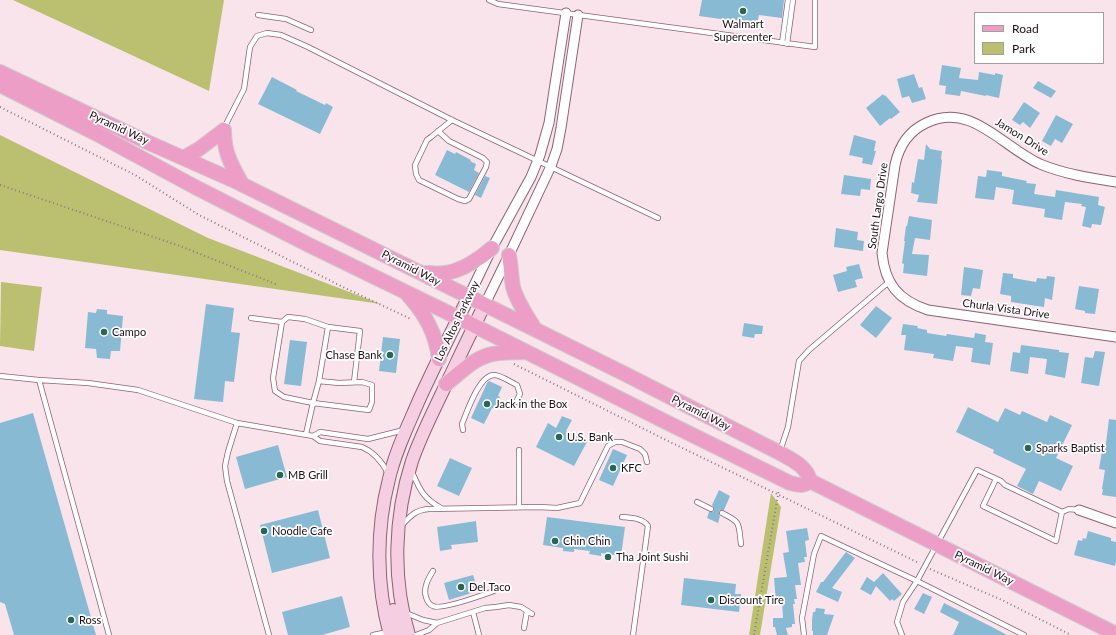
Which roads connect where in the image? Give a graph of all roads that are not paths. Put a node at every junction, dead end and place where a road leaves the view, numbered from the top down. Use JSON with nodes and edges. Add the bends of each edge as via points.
{"nodes":[{"id":1,"x":489,"y":0,"type":"edge"},
{"id":2,"x":788,"y":0,"type":"edge"},
{"id":3,"x":793,"y":0,"type":"edge"},
{"id":4,"x":815,"y":0,"type":"edge"},
{"id":5,"x":566,"y":13,"type":"junction"},
{"id":6,"x":258,"y":15,"type":"dead end"},
{"id":7,"x":578,"y":15,"type":"junction"},
{"id":8,"x":311,"y":30,"type":"dead end"},
{"id":9,"x":784,"y":44,"type":"junction"},
{"id":10,"x":0,"y":72,"type":"edge"},
{"id":11,"x":0,"y":85,"type":"edge"},
{"id":12,"x":452,"y":120,"type":"junction"},
{"id":13,"x":918,"y":127,"type":"joint"},
{"id":14,"x":224,"y":130,"type":"junction"},
{"id":15,"x":438,"y":131,"type":"junction"},
{"id":16,"x":183,"y":158,"type":"junction"},
{"id":17,"x":538,"y":160,"type":"junction"},
{"id":18,"x":550,"y":166,"type":"junction"},
{"id":19,"x":1116,"y":182,"type":"edge"},
{"id":20,"x":242,"y":184,"type":"junction"},
{"id":21,"x":658,"y":218,"type":"dead end"},
{"id":22,"x":492,"y":248,"type":"junction"},
{"id":23,"x":509,"y":254,"type":"junction"},
{"id":24,"x":418,"y":272,"type":"junction"},
{"id":25,"x":890,"y":281,"type":"junction"},
{"id":26,"x":897,"y":292,"type":"joint"},
{"id":27,"x":407,"y":293,"type":"junction"},
{"id":28,"x":469,"y":296,"type":"junction"},
{"id":29,"x":484,"y":304,"type":"junction"},
{"id":30,"x":459,"y":317,"type":"junction"},
{"id":31,"x":251,"y":318,"type":"dead end"},
{"id":32,"x":282,"y":322,"type":"junction"},
{"id":33,"x":474,"y":325,"type":"junction"},
{"id":34,"x":328,"y":327,"type":"junction"},
{"id":35,"x":536,"y":330,"type":"junction"},
{"id":36,"x":1116,"y":337,"type":"edge"},
{"id":37,"x":527,"y":352,"type":"junction"},
{"id":38,"x":439,"y":359,"type":"junction"},
{"id":39,"x":0,"y":376,"type":"edge"},
{"id":40,"x":39,"y":380,"type":"junction"},
{"id":41,"x":319,"y":381,"type":"junction"},
{"id":42,"x":354,"y":382,"type":"junction"},
{"id":43,"x":446,"y":384,"type":"junction"},
{"id":44,"x":516,"y":402,"type":"dead end"},
{"id":45,"x":314,"y":403,"type":"junction"},
{"id":46,"x":237,"y":423,"type":"junction"},
{"id":47,"x":407,"y":428,"type":"junction"},
{"id":48,"x":463,"y":430,"type":"dead end"},
{"id":49,"x":306,"y":434,"type":"junction"},
{"id":50,"x":313,"y":436,"type":"junction"},
{"id":51,"x":519,"y":450,"type":"dead end"},
{"id":52,"x":780,"y":453,"type":"junction"},
{"id":53,"x":648,"y":462,"type":"dead end"},
{"id":54,"x":410,"y":469,"type":"junction"},
{"id":55,"x":390,"y":476,"type":"junction"},
{"id":56,"x":996,"y":479,"type":"junction"},
{"id":57,"x":810,"y":481,"type":"junction"},
{"id":58,"x":697,"y":502,"type":"dead end"},
{"id":59,"x":520,"y":507,"type":"junction"},
{"id":60,"x":441,"y":508,"type":"junction"},
{"id":61,"x":711,"y":509,"type":"dead end"},
{"id":62,"x":1079,"y":510,"type":"joint"},
{"id":63,"x":1062,"y":512,"type":"junction"},
{"id":64,"x":722,"y":513,"type":"dead end"},
{"id":65,"x":622,"y":517,"type":"dead end"},
{"id":66,"x":1116,"y":523,"type":"edge"},
{"id":67,"x":399,"y":527,"type":"junction"},
{"id":68,"x":380,"y":536,"type":"junction"},
{"id":69,"x":741,"y":544,"type":"dead end"},
{"id":70,"x":936,"y":545,"type":"junction"},
{"id":71,"x":433,"y":571,"type":"dead end"},
{"id":72,"x":917,"y":581,"type":"junction"},
{"id":73,"x":494,"y":592,"type":"dead end"},
{"id":74,"x":403,"y":611,"type":"junction"},
{"id":75,"x":527,"y":611,"type":"junction"},
{"id":76,"x":473,"y":612,"type":"junction"},
{"id":77,"x":532,"y":614,"type":"dead end"},
{"id":78,"x":437,"y":623,"type":"junction"},
{"id":79,"x":524,"y":628,"type":"dead end"},
{"id":80,"x":1116,"y":633,"type":"edge"},
{"id":81,"x":391,"y":634,"type":"edge"},
{"id":82,"x":109,"y":635,"type":"edge"},
{"id":83,"x":269,"y":635,"type":"edge"},
{"id":84,"x":373,"y":635,"type":"edge"},
{"id":85,"x":405,"y":635,"type":"edge"},
{"id":86,"x":409,"y":635,"type":"edge"},
{"id":87,"x":416,"y":635,"type":"edge"},
{"id":88,"x":479,"y":635,"type":"edge"},
{"id":89,"x":633,"y":635,"type":"edge"},
{"id":90,"x":804,"y":635,"type":"edge"},
{"id":91,"x":902,"y":635,"type":"edge"},
{"id":92,"x":1024,"y":635,"type":"edge"}],
"edges":[{"from":1,"to":5,"type":"lane","via":[[498,4]]},
{"from":2,"to":9,"type":"lane"},
{"from":3,"to":9,"type":"lane"},
{"from":4,"to":9,"type":"lane","via":[[816,47]]},
{"from":5,"to":7,"type":"lane"},
{"from":5,"to":17,"type":"street","name":"Los Altos Parkway","via":[[549,123]]},
{"from":6,"to":8,"type":"lane","via":[[286,19]]},
{"from":7,"to":9,"type":"lane"},
{"from":7,"to":18,"type":"street","name":"Los Altos Parkway","via":[[561,128]]},
{"from":10,"to":16,"type":"main road","name":"Pyramid Way"},
{"from":11,"to":27,"type":"main road","name":"Pyramid Way","via":[[195,188]]},
{"from":12,"to":14,"type":"lane","via":[[308,47],[267,32],[257,36],[250,47],[244,89]]},
{"from":12,"to":15,"type":"lane"},
{"from":12,"to":17,"type":"lane"},
{"from":13,"to":19,"type":"street","name":"Jamon Drive","via":[[944,117],[968,119],[1038,163],[1075,176]]},
{"from":13,"to":25,"type":"street","name":"South Largo Drive","via":[[902,144],[895,165],[882,253],[883,266]]},
{"from":14,"to":16,"type":"main road"},
{"from":14,"to":20,"type":"main road","via":[[226,152]]},
{"from":15,"to":15,"type":"lane","via":[[428,140],[415,165],[416,174],[419,180],[458,199],[470,199],[487,162],[449,141]]},
{"from":16,"to":20,"type":"main road","name":"Pyramid Way"},
{"from":17,"to":18,"type":"lane"},
{"from":17,"to":22,"type":"street","name":"Los Altos Parkway"},
{"from":18,"to":21,"type":"lane"},
{"from":18,"to":23,"type":"street","name":"Los Altos Parkway"},
{"from":20,"to":24,"type":"main road","name":"Pyramid Way"},
{"from":22,"to":24,"type":"main road","via":[[483,256],[455,271],[444,274]]},
{"from":22,"to":28,"type":"street","name":"Los Altos Parkway"},
{"from":23,"to":29,"type":"street","name":"Los Altos Parkway"},
{"from":23,"to":35,"type":"main road","via":[[516,297]]},
{"from":24,"to":28,"type":"main road","name":"Pyramid Way"},
{"from":25,"to":26,"type":"street","name":"South Largo Drive"},
{"from":25,"to":52,"type":"lane","via":[[799,361],[788,427]]},
{"from":26,"to":36,"type":"street","name":"Churla Vista Drive","via":[[916,306],[928,310]]},
{"from":27,"to":30,"type":"main road","name":"Pyramid Way"},
{"from":27,"to":38,"type":"main road","via":[[431,328]]},
{"from":28,"to":29,"type":"main road","name":"Pyramid Way"},
{"from":28,"to":30,"type":"main road","name":"Los Altos Parkway"},
{"from":29,"to":33,"type":"main road","name":"Los Altos Parkway"},
{"from":29,"to":35,"type":"main road","name":"Pyramid Way"},
{"from":30,"to":33,"type":"main road","name":"Pyramid Way"},
{"from":30,"to":38,"type":"main road","name":"Los Altos Parkway"},
{"from":31,"to":32,"type":"lane"},
{"from":32,"to":34,"type":"lane","via":[[288,317],[305,319]]},
{"from":32,"to":45,"type":"lane","via":[[273,378],[275,391],[284,397]]},
{"from":33,"to":37,"type":"main road","name":"Pyramid Way"},
{"from":33,"to":43,"type":"main road","name":"Los Altos Parkway"},
{"from":34,"to":41,"type":"lane"},
{"from":34,"to":42,"type":"lane","via":[[360,331]]},
{"from":35,"to":52,"type":"main road","name":"Pyramid Way"},
{"from":37,"to":43,"type":"main road","via":[[506,352],[486,356],[476,360]]},
{"from":37,"to":57,"type":"main road","name":"Pyramid Way","via":[[790,483],[805,485]]},
{"from":38,"to":47,"type":"main road","name":"Los Altos Parkway"},
{"from":39,"to":40,"type":"lane"},
{"from":40,"to":46,"type":"lane","via":[[138,390]]},
{"from":40,"to":82,"type":"lane"},
{"from":41,"to":42,"type":"lane"},
{"from":41,"to":45,"type":"lane"},
{"from":42,"to":45,"type":"lane","via":[[372,385],[372,402],[369,410]]},
{"from":43,"to":54,"type":"main road","name":"Los Altos Parkway"},
{"from":44,"to":48,"type":"lane","via":[[520,394],[517,385],[493,375],[484,379],[462,424]]},
{"from":45,"to":49,"type":"lane"},
{"from":46,"to":49,"type":"lane"},
{"from":46,"to":83,"type":"lane","via":[[225,466],[227,481]]},
{"from":47,"to":50,"type":"lane","via":[[368,439],[320,432]]},
{"from":47,"to":55,"type":"main road","name":"Los Altos Parkway"},
{"from":49,"to":50,"type":"lane"},
{"from":50,"to":55,"type":"lane","via":[[320,441],[362,447],[372,452]]},
{"from":51,"to":59,"type":"lane"},
{"from":52,"to":57,"type":"main road","name":"Pyramid Way","via":[[805,469]]},
{"from":53,"to":59,"type":"lane","via":[[640,449],[615,442],[608,446],[580,503],[557,508]]},
{"from":54,"to":60,"type":"lane","via":[[423,495]]},
{"from":54,"to":67,"type":"main road","name":"Los Altos Parkway"},
{"from":55,"to":68,"type":"main road","name":"Los Altos Parkway"},
{"from":56,"to":63,"type":"lane"},
{"from":56,"to":63,"type":"lane","via":[[983,506],[1056,541]]},
{"from":56,"to":70,"type":"lane","via":[[977,470]]},
{"from":57,"to":70,"type":"main road","name":"Pyramid Way"},
{"from":58,"to":61,"type":"lane"},
{"from":59,"to":60,"type":"lane"},
{"from":60,"to":67,"type":"lane","via":[[420,510]]},
{"from":62,"to":63,"type":"lane","via":[[1069,509]]},
{"from":62,"to":66,"type":"street"},
{"from":64,"to":69,"type":"lane","via":[[738,524]]},
{"from":65,"to":89,"type":"lane","via":[[640,520],[648,526]]},
{"from":67,"to":74,"type":"main road","name":"Los Altos Parkway","via":[[398,577]]},
{"from":68,"to":81,"type":"main road","name":"Los Altos Parkway","via":[[384,605]]},
{"from":68,"to":85,"type":"main road","via":[[387,552],[395,619],[398,630]]},
{"from":70,"to":72,"type":"lane"},
{"from":70,"to":80,"type":"main road","name":"Pyramid Way"},
{"from":71,"to":73,"type":"lane","via":[[424,592],[427,601],[434,607],[443,607]]},
{"from":72,"to":90,"type":"lane","via":[[821,536],[814,554],[802,618]]},
{"from":72,"to":91,"type":"lane","via":[[903,602],[898,622]]},
{"from":72,"to":92,"type":"lane"},
{"from":74,"to":78,"type":"lane"},
{"from":74,"to":86,"type":"main road","name":"Los Altos Parkway"},
{"from":75,"to":76,"type":"lane","via":[[521,607],[510,606],[485,608]]},
{"from":75,"to":77,"type":"lane"},
{"from":75,"to":79,"type":"lane"},
{"from":76,"to":78,"type":"lane"},
{"from":76,"to":88,"type":"lane"},
{"from":78,"to":87,"type":"lane","via":[[429,630]]},
{"from":81,"to":84,"type":"lane"}]}
